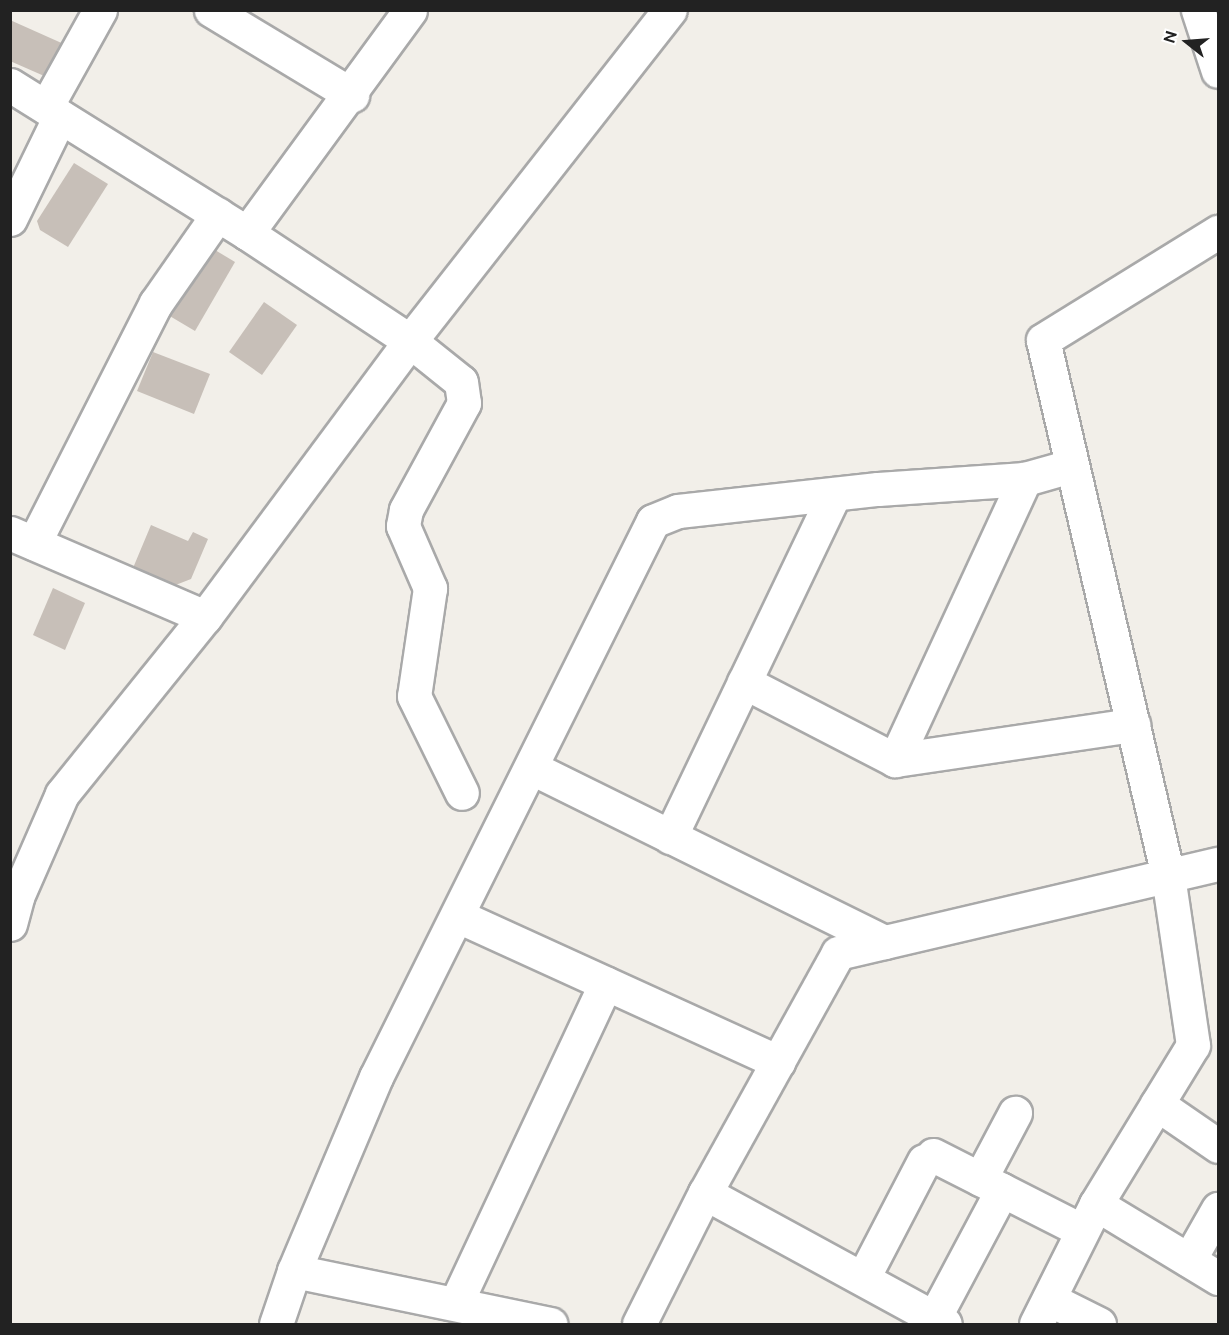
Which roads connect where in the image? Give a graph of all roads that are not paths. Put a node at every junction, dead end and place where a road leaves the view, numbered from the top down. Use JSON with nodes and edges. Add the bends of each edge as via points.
{"nodes":[{"id":1,"x":100,"y":10,"type":"edge"},
{"id":2,"x":211,"y":10,"type":"edge"},
{"id":3,"x":410,"y":10,"type":"edge"},
{"id":4,"x":670,"y":10,"type":"edge"},
{"id":5,"x":1198,"y":10,"type":"edge"},
{"id":6,"x":1218,"y":71,"type":"edge"},
{"id":7,"x":10,"y":85,"type":"edge"},
{"id":8,"x":352,"y":95,"type":"junction"},
{"id":9,"x":53,"y":111,"type":"junction"},
{"id":10,"x":218,"y":214,"type":"junction"},
{"id":11,"x":10,"y":219,"type":"edge"},
{"id":12,"x":1218,"y":232,"type":"edge"},
{"id":13,"x":247,"y":233,"type":"junction"},
{"id":14,"x":410,"y":341,"type":"junction"},
{"id":15,"x":1071,"y":466,"type":"junction"},
{"id":16,"x":1025,"y":479,"type":"junction"},
{"id":17,"x":834,"y":494,"type":"junction"},
{"id":18,"x":22,"y":538,"type":"edge"},
{"id":19,"x":205,"y":617,"type":"junction"},
{"id":20,"x":744,"y":682,"type":"junction"},
{"id":21,"x":1132,"y":725,"type":"junction"},
{"id":22,"x":895,"y":760,"type":"junction"},
{"id":23,"x":532,"y":768,"type":"junction"},
{"id":24,"x":462,"y":793,"type":"dead end"},
{"id":25,"x":670,"y":837,"type":"junction"},
{"id":26,"x":1218,"y":864,"type":"edge"},
{"id":27,"x":1168,"y":876,"type":"junction"},
{"id":28,"x":13,"y":907,"type":"edge"},
{"id":29,"x":458,"y":916,"type":"junction"},
{"id":30,"x":884,"y":942,"type":"junction"},
{"id":31,"x":606,"y":983,"type":"junction"},
{"id":32,"x":778,"y":1062,"type":"junction"},
{"id":33,"x":1157,"y":1104,"type":"junction"},
{"id":34,"x":1015,"y":1113,"type":"dead end"},
{"id":35,"x":1218,"y":1146,"type":"edge"},
{"id":36,"x":991,"y":1184,"type":"junction"},
{"id":37,"x":705,"y":1193,"type":"junction"},
{"id":38,"x":1218,"y":1209,"type":"edge"},
{"id":39,"x":1088,"y":1217,"type":"junction"},
{"id":40,"x":1189,"y":1260,"type":"junction"},
{"id":41,"x":294,"y":1271,"type":"junction"},
{"id":42,"x":863,"y":1278,"type":"junction"},
{"id":43,"x":1218,"y":1278,"type":"edge"},
{"id":44,"x":456,"y":1303,"type":"junction"},
{"id":45,"x":1043,"y":1312,"type":"edge"},
{"id":46,"x":940,"y":1321,"type":"edge"},
{"id":47,"x":276,"y":1324,"type":"edge"},
{"id":48,"x":551,"y":1324,"type":"edge"},
{"id":49,"x":639,"y":1324,"type":"edge"},
{"id":50,"x":1099,"y":1324,"type":"edge"}],
"edges":[{"from":1,"to":9,"type":"street"},
{"from":2,"to":8,"type":"street"},
{"from":3,"to":8,"type":"street"},
{"from":4,"to":14,"type":"street"},
{"from":5,"to":6,"type":"street"},
{"from":7,"to":9,"type":"street"},
{"from":8,"to":13,"type":"street"},
{"from":9,"to":10,"type":"street"},
{"from":9,"to":11,"type":"street"},
{"from":10,"to":13,"type":"street"},
{"from":10,"to":18,"type":"street","via":[[156,303]]},
{"from":12,"to":15,"type":"street","via":[[1043,339]]},
{"from":13,"to":14,"type":"street"},
{"from":14,"to":19,"type":"street"},
{"from":14,"to":24,"type":"street","via":[[461,382],[465,392],[464,403],[405,510],[403,526],[430,588],[414,696]]},
{"from":15,"to":16,"type":"street"},
{"from":15,"to":21,"type":"street"},
{"from":16,"to":17,"type":"street"},
{"from":16,"to":22,"type":"street"},
{"from":17,"to":20,"type":"street"},
{"from":17,"to":23,"type":"street","via":[[678,511],[653,521]]},
{"from":18,"to":19,"type":"street"},
{"from":19,"to":28,"type":"street","via":[[62,794]]},
{"from":20,"to":22,"type":"street"},
{"from":20,"to":25,"type":"street"},
{"from":21,"to":22,"type":"street"},
{"from":21,"to":27,"type":"street"},
{"from":23,"to":25,"type":"street"},
{"from":23,"to":29,"type":"street"},
{"from":25,"to":30,"type":"street"},
{"from":26,"to":27,"type":"street"},
{"from":27,"to":30,"type":"street"},
{"from":27,"to":33,"type":"street","via":[[1193,1045]]},
{"from":29,"to":31,"type":"street"},
{"from":29,"to":41,"type":"street","via":[[376,1077]]},
{"from":30,"to":32,"type":"street","via":[[838,953]]},
{"from":31,"to":32,"type":"street"},
{"from":31,"to":44,"type":"street"},
{"from":32,"to":37,"type":"street"},
{"from":33,"to":35,"type":"street"},
{"from":33,"to":39,"type":"street"},
{"from":34,"to":36,"type":"street"},
{"from":36,"to":39,"type":"street"},
{"from":36,"to":42,"type":"street","via":[[929,1158]]},
{"from":36,"to":46,"type":"street"},
{"from":37,"to":42,"type":"street"},
{"from":37,"to":49,"type":"street"},
{"from":38,"to":40,"type":"street"},
{"from":39,"to":40,"type":"street"},
{"from":39,"to":45,"type":"street"},
{"from":40,"to":43,"type":"street"},
{"from":41,"to":44,"type":"street"},
{"from":41,"to":47,"type":"street"},
{"from":42,"to":46,"type":"street"},
{"from":44,"to":48,"type":"street"},
{"from":45,"to":50,"type":"street"}]}
